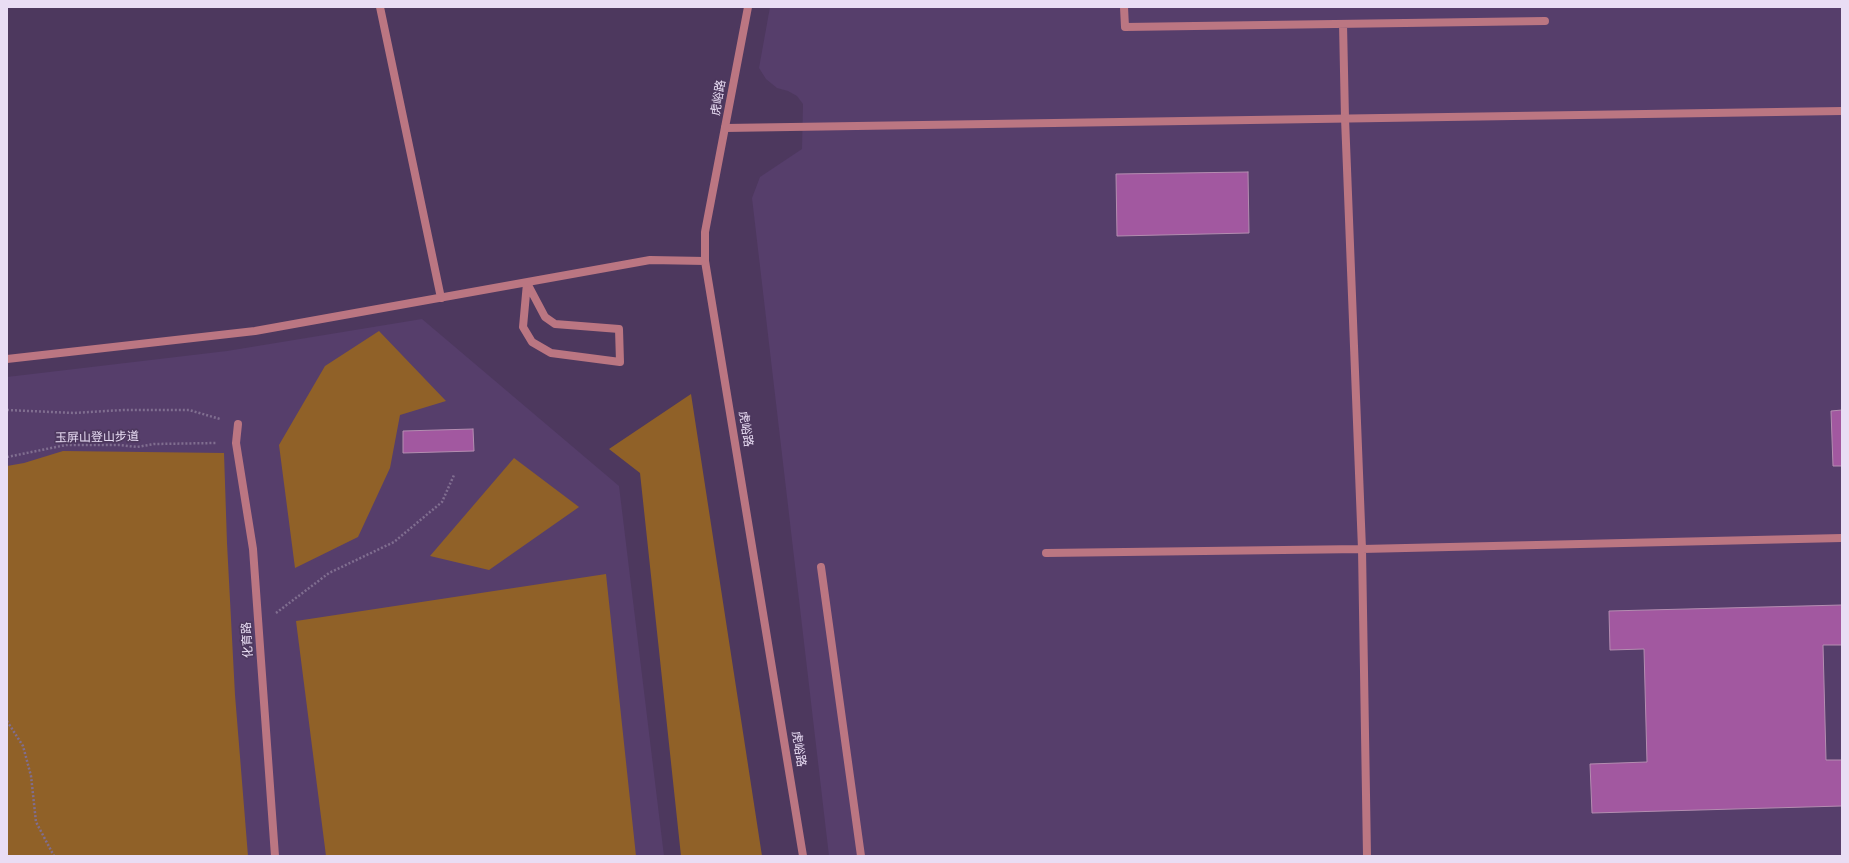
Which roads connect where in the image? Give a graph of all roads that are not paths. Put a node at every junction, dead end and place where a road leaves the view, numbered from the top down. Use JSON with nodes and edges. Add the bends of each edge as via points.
{"nodes":[{"id":1,"x":380,"y":7,"type":"edge"},
{"id":2,"x":748,"y":7,"type":"edge"},
{"id":3,"x":1124,"y":7,"type":"edge"},
{"id":4,"x":1545,"y":20,"type":"dead end"},
{"id":5,"x":1343,"y":24,"type":"junction"},
{"id":6,"x":1842,"y":111,"type":"edge"},
{"id":7,"x":1345,"y":118,"type":"junction"},
{"id":8,"x":726,"y":128,"type":"junction"},
{"id":9,"x":704,"y":261,"type":"junction"},
{"id":10,"x":527,"y":283,"type":"junction"},
{"id":11,"x":441,"y":298,"type":"junction"},
{"id":12,"x":7,"y":359,"type":"edge"},
{"id":13,"x":238,"y":424,"type":"road end"},
{"id":14,"x":1842,"y":538,"type":"edge"},
{"id":15,"x":1362,"y":550,"type":"junction"},
{"id":16,"x":1046,"y":553,"type":"dead end"},
{"id":17,"x":821,"y":567,"type":"dead end"},
{"id":18,"x":275,"y":856,"type":"edge"},
{"id":19,"x":803,"y":856,"type":"edge"},
{"id":20,"x":860,"y":856,"type":"edge"},
{"id":21,"x":1367,"y":856,"type":"edge"}],
"edges":[{"from":1,"to":11,"type":"street"},
{"from":2,"to":8,"type":"street","name":"虎峪路"},
{"from":3,"to":5,"type":"street","via":[[1125,27]]},
{"from":4,"to":5,"type":"street"},
{"from":5,"to":7,"type":"street"},
{"from":6,"to":7,"type":"street"},
{"from":7,"to":8,"type":"street"},
{"from":7,"to":15,"type":"street"},
{"from":8,"to":9,"type":"street","name":"虎峪路","via":[[705,232]]},
{"from":9,"to":10,"type":"street","via":[[650,260]]},
{"from":9,"to":19,"type":"street","name":"虎峪路"},
{"from":10,"to":10,"type":"street","via":[[523,327],[532,342],[551,353],[620,362],[619,329],[555,324],[546,317]]},
{"from":10,"to":11,"type":"street"},
{"from":11,"to":12,"type":"street","via":[[255,331]]},
{"from":13,"to":18,"type":"street","name":"化育路","via":[[236,442],[253,550]]},
{"from":14,"to":15,"type":"street"},
{"from":15,"to":16,"type":"street"},
{"from":15,"to":21,"type":"street"},
{"from":17,"to":20,"type":"street"}]}
